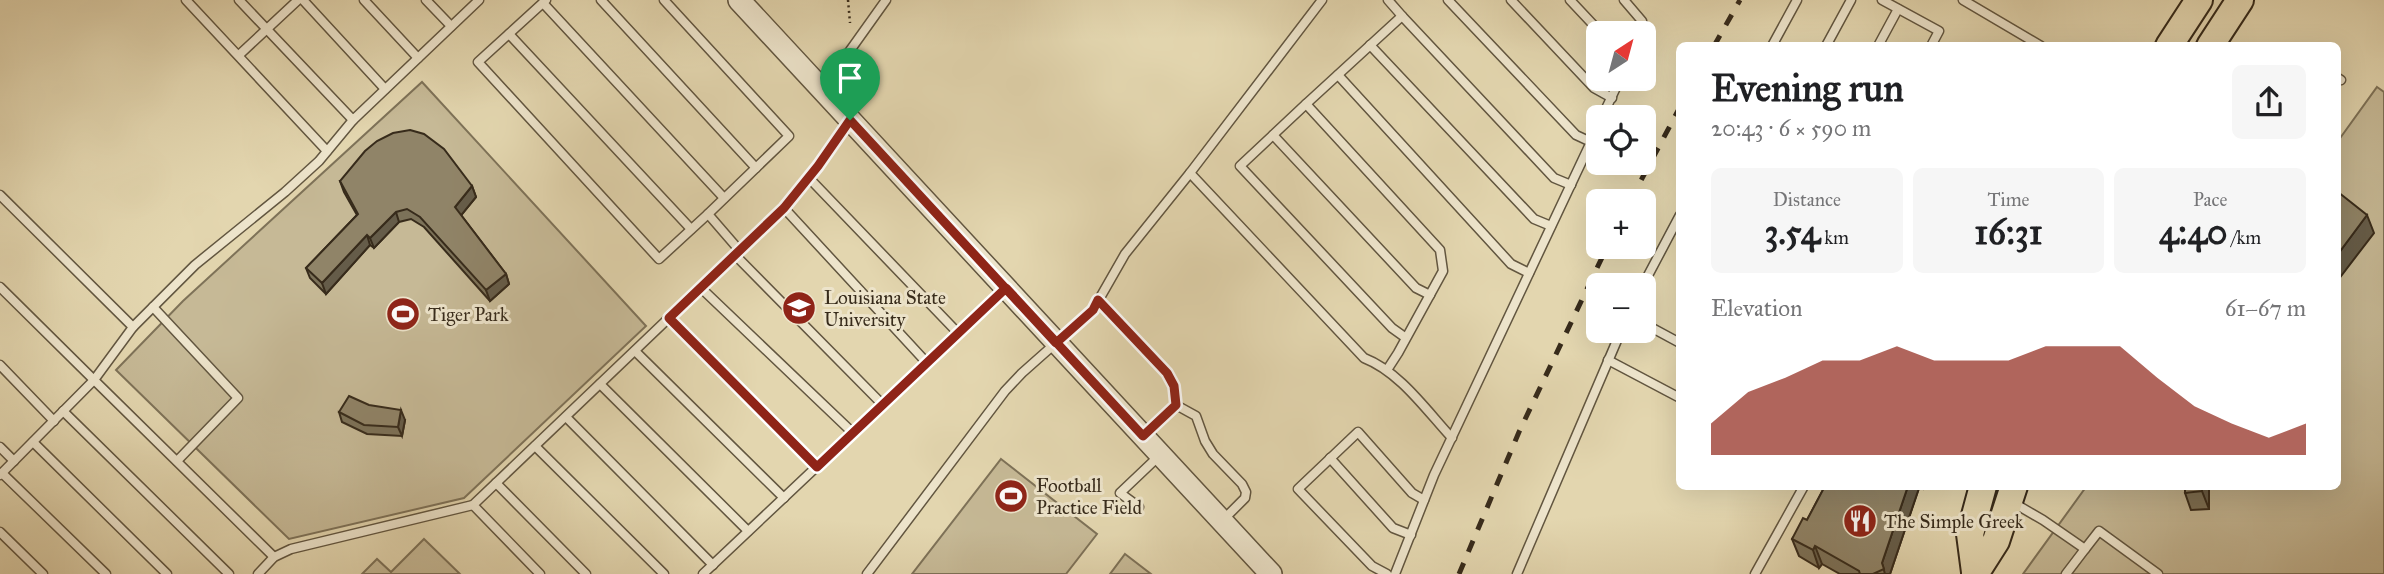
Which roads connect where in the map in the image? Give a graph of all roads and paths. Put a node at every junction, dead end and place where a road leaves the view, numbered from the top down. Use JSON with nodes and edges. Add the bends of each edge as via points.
{"nodes":[{"id":1,"x":187,"y":0,"type":"edge"},
{"id":2,"x":239,"y":0,"type":"edge"},
{"id":3,"x":300,"y":0,"type":"edge"},
{"id":4,"x":364,"y":0,"type":"edge"},
{"id":5,"x":426,"y":0,"type":"edge"},
{"id":6,"x":479,"y":0,"type":"edge"},
{"id":7,"x":601,"y":0,"type":"edge"},
{"id":8,"x":664,"y":0,"type":"edge"},
{"id":9,"x":739,"y":0,"type":"edge"},
{"id":10,"x":848,"y":0,"type":"edge"},
{"id":11,"x":886,"y":0,"type":"edge"},
{"id":12,"x":1322,"y":0,"type":"edge"},
{"id":13,"x":1388,"y":0,"type":"edge"},
{"id":14,"x":1448,"y":0,"type":"edge"},
{"id":15,"x":1511,"y":0,"type":"edge"},
{"id":16,"x":1570,"y":0,"type":"edge"},
{"id":17,"x":1624,"y":0,"type":"edge"},
{"id":18,"x":1797,"y":0,"type":"edge"},
{"id":19,"x":1851,"y":0,"type":"edge"},
{"id":20,"x":1882,"y":0,"type":"edge"},
{"id":21,"x":1963,"y":0,"type":"edge"},
{"id":22,"x":2199,"y":0,"type":"edge"},
{"id":23,"x":2240,"y":0,"type":"edge"},
{"id":24,"x":544,"y":1,"type":"edge"},
{"id":25,"x":1898,"y":9,"type":"junction"},
{"id":26,"x":1402,"y":16,"type":"junction"},
{"id":27,"x":1590,"y":21,"type":"edge"},
{"id":28,"x":1642,"y":21,"type":"edge"},
{"id":29,"x":850,"y":23,"type":"dead end"},
{"id":30,"x":451,"y":26,"type":"junction"},
{"id":31,"x":266,"y":29,"type":"junction"},
{"id":32,"x":509,"y":34,"type":"junction"},
{"id":33,"x":1774,"y":42,"type":"edge"},
{"id":34,"x":1828,"y":42,"type":"edge"},
{"id":35,"x":1880,"y":42,"type":"edge"},
{"id":36,"x":1933,"y":42,"type":"edge"},
{"id":37,"x":2034,"y":42,"type":"edge"},
{"id":38,"x":2172,"y":42,"type":"edge"},
{"id":39,"x":2213,"y":42,"type":"edge"},
{"id":40,"x":1370,"y":46,"type":"junction"},
{"id":41,"x":239,"y":55,"type":"junction"},
{"id":42,"x":418,"y":58,"type":"junction"},
{"id":43,"x":1338,"y":75,"type":"junction"},
{"id":44,"x":385,"y":89,"type":"junction"},
{"id":45,"x":822,"y":90,"type":"junction"},
{"id":46,"x":1615,"y":91,"type":"edge"},
{"id":47,"x":1612,"y":98,"type":"junction"},
{"id":48,"x":1306,"y":104,"type":"junction"},
{"id":49,"x":1608,"y":105,"type":"edge"},
{"id":50,"x":352,"y":120,"type":"junction"},
{"id":51,"x":850,"y":120,"type":"junction"},
{"id":52,"x":1273,"y":135,"type":"junction"},
{"id":53,"x":1586,"y":140,"type":"edge"},
{"id":54,"x":327,"y":151,"type":"junction"},
{"id":55,"x":1586,"y":153,"type":"edge"},
{"id":56,"x":756,"y":168,"type":"junction"},
{"id":57,"x":1190,"y":173,"type":"junction"},
{"id":58,"x":808,"y":178,"type":"junction"},
{"id":59,"x":1571,"y":185,"type":"junction"},
{"id":60,"x":0,"y":195,"type":"edge"},
{"id":61,"x":724,"y":198,"type":"junction"},
{"id":62,"x":784,"y":208,"type":"junction"},
{"id":63,"x":708,"y":214,"type":"junction"},
{"id":64,"x":1676,"y":223,"type":"edge"},
{"id":65,"x":1551,"y":226,"type":"junction"},
{"id":66,"x":691,"y":229,"type":"junction"},
{"id":67,"x":738,"y":253,"type":"junction"},
{"id":68,"x":1529,"y":273,"type":"junction"},
{"id":69,"x":1649,"y":273,"type":"edge"},
{"id":70,"x":0,"y":287,"type":"edge"},
{"id":71,"x":701,"y":288,"type":"junction"},
{"id":72,"x":1006,"y":288,"type":"junction"},
{"id":73,"x":1430,"y":295,"type":"junction"},
{"id":74,"x":1098,"y":300,"type":"junction"},
{"id":75,"x":153,"y":307,"type":"junction"},
{"id":76,"x":669,"y":318,"type":"junction"},
{"id":77,"x":133,"y":327,"type":"junction"},
{"id":78,"x":1656,"y":330,"type":"edge"},
{"id":79,"x":958,"y":333,"type":"junction"},
{"id":80,"x":1406,"y":338,"type":"junction"},
{"id":81,"x":1676,"y":342,"type":"edge"},
{"id":82,"x":1056,"y":343,"type":"junction"},
{"id":83,"x":1616,"y":343,"type":"edge"},
{"id":84,"x":635,"y":351,"type":"junction"},
{"id":85,"x":1608,"y":360,"type":"junction"},
{"id":86,"x":927,"y":363,"type":"junction"},
{"id":87,"x":0,"y":365,"type":"edge"},
{"id":88,"x":1387,"y":370,"type":"junction"},
{"id":89,"x":94,"y":380,"type":"junction"},
{"id":90,"x":600,"y":384,"type":"junction"},
{"id":91,"x":1676,"y":396,"type":"edge"},
{"id":92,"x":883,"y":405,"type":"junction"},
{"id":93,"x":1176,"y":405,"type":"junction"},
{"id":94,"x":63,"y":411,"type":"junction"},
{"id":95,"x":566,"y":417,"type":"junction"},
{"id":96,"x":54,"y":421,"type":"junction"},
{"id":97,"x":853,"y":433,"type":"junction"},
{"id":98,"x":1143,"y":436,"type":"junction"},
{"id":99,"x":1451,"y":438,"type":"junction"},
{"id":100,"x":33,"y":442,"type":"junction"},
{"id":101,"x":535,"y":446,"type":"junction"},
{"id":102,"x":0,"y":447,"type":"edge"},
{"id":103,"x":1160,"y":455,"type":"junction"},
{"id":104,"x":1330,"y":458,"type":"junction"},
{"id":105,"x":14,"y":461,"type":"junction"},
{"id":106,"x":177,"y":461,"type":"junction"},
{"id":107,"x":817,"y":467,"type":"junction"},
{"id":108,"x":1,"y":474,"type":"edge"},
{"id":109,"x":496,"y":484,"type":"junction"},
{"id":110,"x":1802,"y":490,"type":"edge"},
{"id":111,"x":1982,"y":490,"type":"edge"},
{"id":112,"x":2012,"y":494,"type":"edge"},
{"id":113,"x":784,"y":498,"type":"junction"},
{"id":114,"x":1424,"y":500,"type":"junction"},
{"id":115,"x":473,"y":505,"type":"junction"},
{"id":116,"x":1139,"y":507,"type":"dead end"},
{"id":117,"x":1222,"y":521,"type":"junction"},
{"id":118,"x":748,"y":531,"type":"junction"},
{"id":119,"x":0,"y":532,"type":"edge"},
{"id":120,"x":1411,"y":535,"type":"junction"},
{"id":121,"x":2085,"y":550,"type":"junction"},
{"id":122,"x":274,"y":557,"type":"junction"},
{"id":123,"x":713,"y":565,"type":"junction"},
{"id":124,"x":1268,"y":573,"type":"edge"},
{"id":125,"x":1975,"y":573,"type":"edge"},
{"id":126,"x":43,"y":574,"type":"edge"},
{"id":127,"x":106,"y":574,"type":"edge"},
{"id":128,"x":167,"y":574,"type":"edge"},
{"id":129,"x":229,"y":574,"type":"edge"},
{"id":130,"x":258,"y":574,"type":"edge"},
{"id":131,"x":540,"y":574,"type":"edge"},
{"id":132,"x":586,"y":574,"type":"edge"},
{"id":133,"x":664,"y":574,"type":"edge"},
{"id":134,"x":703,"y":574,"type":"edge"},
{"id":135,"x":867,"y":574,"type":"edge"},
{"id":136,"x":1387,"y":574,"type":"edge"},
{"id":137,"x":1395,"y":574,"type":"edge"},
{"id":138,"x":1517,"y":574,"type":"edge"},
{"id":139,"x":1755,"y":574,"type":"edge"},
{"id":140,"x":2066,"y":574,"type":"edge"},
{"id":141,"x":2158,"y":574,"type":"edge"}],
"edges":[{"from":1,"to":41,"type":"lane"},
{"from":2,"to":31,"type":"lane"},
{"from":3,"to":31,"type":"lane"},
{"from":3,"to":44,"type":"lane"},
{"from":4,"to":42,"type":"lane"},
{"from":5,"to":30,"type":"lane"},
{"from":6,"to":30,"type":"lane"},
{"from":7,"to":56,"type":"lane"},
{"from":8,"to":56,"type":"lane","via":[[789,136]]},
{"from":9,"to":45,"type":"street"},
{"from":10,"to":29,"type":"path"},
{"from":11,"to":45,"type":"lane"},
{"from":12,"to":57,"type":"lane"},
{"from":13,"to":26,"type":"lane"},
{"from":14,"to":53,"type":"lane","via":[[1576,135]]},
{"from":15,"to":47,"type":"lane","via":[[1594,88]]},
{"from":16,"to":27,"type":"lane"},
{"from":17,"to":28,"type":"lane"},
{"from":18,"to":33,"type":"lane"},
{"from":19,"to":34,"type":"lane"},
{"from":20,"to":25,"type":"lane"},
{"from":21,"to":37,"type":"lane"},
{"from":22,"to":38,"type":"main road"},
{"from":23,"to":39,"type":"main road"},
{"from":24,"to":32,"type":"lane"},
{"from":24,"to":61,"type":"lane"},
{"from":25,"to":35,"type":"lane"},
{"from":25,"to":36,"type":"lane","via":[[1939,31]]},
{"from":26,"to":40,"type":"lane"},
{"from":26,"to":59,"type":"lane","via":[[1554,178]]},
{"from":30,"to":42,"type":"lane"},
{"from":31,"to":41,"type":"lane"},
{"from":31,"to":50,"type":"lane"},
{"from":32,"to":66,"type":"lane"},
{"from":32,"to":66,"type":"lane","via":[[478,62],[659,259]]},
{"from":40,"to":43,"type":"lane"},
{"from":40,"to":65,"type":"lane","via":[[1534,219]]},
{"from":41,"to":54,"type":"lane"},
{"from":42,"to":44,"type":"lane"},
{"from":43,"to":48,"type":"lane"},
{"from":43,"to":68,"type":"lane","via":[[1511,264]]},
{"from":44,"to":50,"type":"lane"},
{"from":45,"to":51,"type":"street"},
{"from":46,"to":47,"type":"lane"},
{"from":47,"to":49,"type":"lane"},
{"from":48,"to":52,"type":"lane"},
{"from":48,"to":73,"type":"lane","via":[[1440,250],[1443,271]]},
{"from":50,"to":54,"type":"lane"},
{"from":51,"to":58,"type":"lane"},
{"from":51,"to":72,"type":"street"},
{"from":52,"to":73,"type":"lane","via":[[1416,288]]},
{"from":52,"to":80,"type":"lane","via":[[1240,166]]},
{"from":54,"to":75,"type":"lane"},
{"from":55,"to":59,"type":"lane"},
{"from":56,"to":61,"type":"lane"},
{"from":57,"to":74,"type":"lane","via":[[1125,254]]},
{"from":57,"to":88,"type":"lane","via":[[1364,358]]},
{"from":58,"to":62,"type":"lane"},
{"from":58,"to":79,"type":"lane"},
{"from":59,"to":65,"type":"lane"},
{"from":60,"to":77,"type":"lane"},
{"from":61,"to":63,"type":"lane"},
{"from":62,"to":67,"type":"lane"},
{"from":62,"to":86,"type":"lane"},
{"from":63,"to":66,"type":"lane"},
{"from":63,"to":67,"type":"lane"},
{"from":64,"to":69,"type":"lane"},
{"from":65,"to":68,"type":"lane"},
{"from":67,"to":71,"type":"lane"},
{"from":67,"to":92,"type":"lane"},
{"from":68,"to":99,"type":"lane"},
{"from":70,"to":89,"type":"lane"},
{"from":71,"to":76,"type":"lane"},
{"from":71,"to":97,"type":"lane"},
{"from":72,"to":79,"type":"lane"},
{"from":72,"to":82,"type":"street"},
{"from":73,"to":80,"type":"lane"},
{"from":74,"to":82,"type":"lane"},
{"from":74,"to":93,"type":"lane","via":[[1167,373]]},
{"from":75,"to":77,"type":"lane"},
{"from":75,"to":106,"type":"lane","via":[[238,398]]},
{"from":76,"to":84,"type":"lane"},
{"from":76,"to":107,"type":"lane"},
{"from":77,"to":89,"type":"lane"},
{"from":78,"to":81,"type":"lane"},
{"from":79,"to":86,"type":"lane"},
{"from":80,"to":88,"type":"lane"},
{"from":82,"to":98,"type":"street"},
{"from":82,"to":135,"type":"lane","via":[[1005,391]]},
{"from":83,"to":85,"type":"lane"},
{"from":84,"to":90,"type":"lane"},
{"from":84,"to":113,"type":"lane"},
{"from":85,"to":91,"type":"lane"},
{"from":85,"to":138,"type":"lane"},
{"from":86,"to":92,"type":"lane"},
{"from":87,"to":96,"type":"lane"},
{"from":88,"to":99,"type":"lane"},
{"from":89,"to":94,"type":"lane"},
{"from":89,"to":106,"type":"lane"},
{"from":90,"to":95,"type":"lane"},
{"from":90,"to":118,"type":"lane"},
{"from":92,"to":97,"type":"lane"},
{"from":93,"to":98,"type":"lane"},
{"from":93,"to":117,"type":"lane","via":[[1196,416],[1213,454],[1246,492]]},
{"from":94,"to":96,"type":"lane"},
{"from":94,"to":129,"type":"lane"},
{"from":95,"to":101,"type":"lane"},
{"from":95,"to":123,"type":"lane"},
{"from":96,"to":100,"type":"lane"},
{"from":97,"to":107,"type":"lane"},
{"from":98,"to":103,"type":"street"},
{"from":99,"to":114,"type":"lane"},
{"from":100,"to":105,"type":"lane"},
{"from":100,"to":128,"type":"lane"},
{"from":101,"to":109,"type":"lane"},
{"from":101,"to":133,"type":"lane"},
{"from":102,"to":105,"type":"lane"},
{"from":103,"to":116,"type":"lane","via":[[1120,493]]},
{"from":103,"to":117,"type":"street"},
{"from":104,"to":114,"type":"lane","via":[[1358,432],[1412,494]]},
{"from":104,"to":120,"type":"lane","via":[[1393,528]]},
{"from":104,"to":136,"type":"lane","via":[[1298,489],[1372,566]]},
{"from":105,"to":108,"type":"lane"},
{"from":106,"to":122,"type":"lane"},
{"from":107,"to":113,"type":"lane"},
{"from":108,"to":127,"type":"lane"},
{"from":109,"to":115,"type":"lane"},
{"from":109,"to":132,"type":"lane"},
{"from":110,"to":139,"type":"lane"},
{"from":111,"to":125,"type":"main road","via":[[1970,534]]},
{"from":112,"to":121,"type":"lane"},
{"from":112,"to":125,"type":"main road","via":[[1996,541]]},
{"from":113,"to":118,"type":"lane"},
{"from":114,"to":120,"type":"lane"},
{"from":115,"to":122,"type":"lane"},
{"from":115,"to":131,"type":"lane"},
{"from":117,"to":124,"type":"street"},
{"from":118,"to":123,"type":"lane"},
{"from":119,"to":126,"type":"lane"},
{"from":120,"to":137,"type":"lane"},
{"from":121,"to":140,"type":"lane"},
{"from":121,"to":141,"type":"lane","via":[[2099,531]]},
{"from":122,"to":130,"type":"lane"},
{"from":123,"to":134,"type":"lane"}]}
